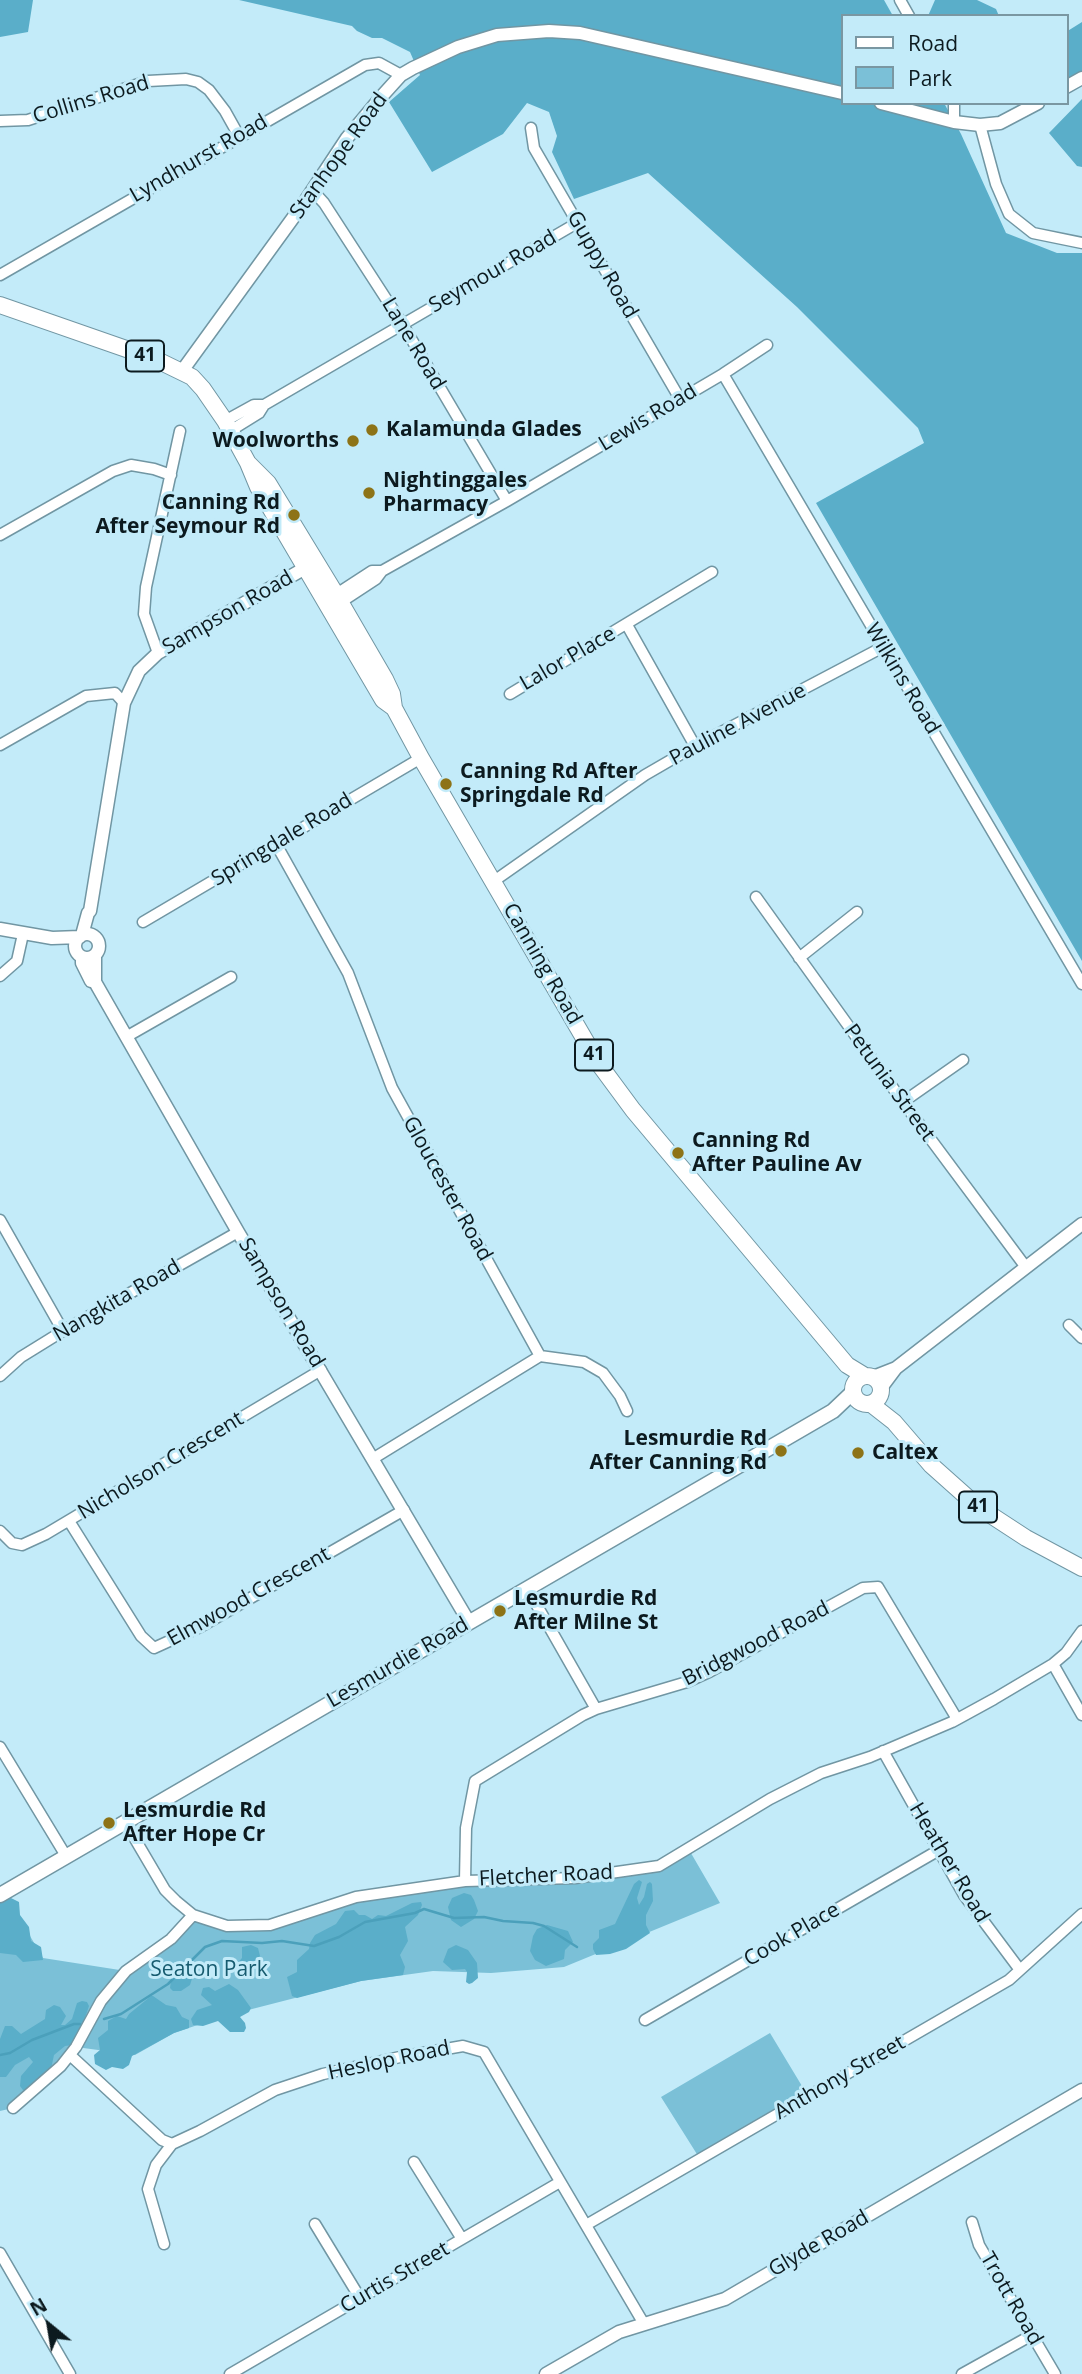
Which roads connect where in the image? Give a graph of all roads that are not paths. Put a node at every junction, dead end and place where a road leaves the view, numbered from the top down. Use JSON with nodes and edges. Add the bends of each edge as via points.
{"nodes":[{"id":1,"x":401,"y":75,"type":"junction"},
{"id":2,"x":841,"y":93,"type":"edge"},
{"id":3,"x":889,"y":105,"type":"edge"},
{"id":4,"x":954,"y":105,"type":"edge"},
{"id":5,"x":1034,"y":105,"type":"edge"},
{"id":6,"x":0,"y":121,"type":"edge"},
{"id":7,"x":954,"y":122,"type":"junction"},
{"id":8,"x":980,"y":125,"type":"junction"},
{"id":9,"x":531,"y":128,"type":"dead end"},
{"id":10,"x":239,"y":135,"type":"junction"},
{"id":11,"x":313,"y":191,"type":"junction"},
{"id":12,"x":577,"y":223,"type":"junction"},
{"id":13,"x":1082,"y":243,"type":"edge"},
{"id":14,"x":0,"y":275,"type":"edge"},
{"id":15,"x":0,"y":305,"type":"edge"},
{"id":16,"x":402,"y":325,"type":"junction"},
{"id":17,"x":767,"y":345,"type":"dead end"},
{"id":18,"x":182,"y":371,"type":"junction"},
{"id":19,"x":723,"y":374,"type":"junction"},
{"id":20,"x":680,"y":399,"type":"junction"},
{"id":21,"x":227,"y":426,"type":"junction"},
{"id":22,"x":180,"y":430,"type":"dead end"},
{"id":23,"x":170,"y":475,"type":"junction"},
{"id":24,"x":507,"y":501,"type":"junction"},
{"id":25,"x":0,"y":535,"type":"edge"},
{"id":26,"x":310,"y":565,"type":"junction"},
{"id":27,"x":712,"y":572,"type":"dead end"},
{"id":28,"x":334,"y":599,"type":"junction"},
{"id":29,"x":627,"y":625,"type":"junction"},
{"id":30,"x":883,"y":648,"type":"junction"},
{"id":31,"x":158,"y":653,"type":"junction"},
{"id":32,"x":510,"y":694,"type":"dead end"},
{"id":33,"x":124,"y":703,"type":"junction"},
{"id":34,"x":0,"y":745,"type":"edge"},
{"id":35,"x":695,"y":746,"type":"junction"},
{"id":36,"x":421,"y":758,"type":"junction"},
{"id":37,"x":276,"y":844,"type":"junction"},
{"id":38,"x":494,"y":881,"type":"junction"},
{"id":39,"x":756,"y":897,"type":"dead end"},
{"id":40,"x":858,"y":912,"type":"dead end"},
{"id":41,"x":143,"y":922,"type":"dead end"},
{"id":42,"x":0,"y":929,"type":"edge"},
{"id":43,"x":23,"y":934,"type":"junction"},
{"id":44,"x":86,"y":937,"type":"junction"},
{"id":45,"x":51,"y":938,"type":"junction"},
{"id":46,"x":85,"y":954,"type":"junction"},
{"id":47,"x":799,"y":958,"type":"junction"},
{"id":48,"x":0,"y":976,"type":"edge"},
{"id":49,"x":231,"y":977,"type":"dead end"},
{"id":50,"x":1082,"y":984,"type":"edge"},
{"id":51,"x":126,"y":1037,"type":"junction"},
{"id":52,"x":963,"y":1060,"type":"dead end"},
{"id":53,"x":903,"y":1102,"type":"junction"},
{"id":54,"x":0,"y":1220,"type":"edge"},
{"id":55,"x":1082,"y":1224,"type":"edge"},
{"id":56,"x":238,"y":1232,"type":"junction"},
{"id":57,"x":1025,"y":1266,"type":"junction"},
{"id":58,"x":1069,"y":1325,"type":"dead end"},
{"id":59,"x":63,"y":1331,"type":"junction"},
{"id":60,"x":1082,"y":1338,"type":"edge"},
{"id":61,"x":540,"y":1356,"type":"junction"},
{"id":62,"x":321,"y":1370,"type":"junction"},
{"id":63,"x":0,"y":1376,"type":"edge"},
{"id":64,"x":867,"y":1390,"type":"junction"},
{"id":65,"x":627,"y":1411,"type":"dead end"},
{"id":66,"x":374,"y":1458,"type":"junction"},
{"id":67,"x":404,"y":1510,"type":"junction"},
{"id":68,"x":69,"y":1521,"type":"junction"},
{"id":69,"x":0,"y":1531,"type":"edge"},
{"id":70,"x":1082,"y":1568,"type":"edge"},
{"id":71,"x":527,"y":1588,"type":"junction"},
{"id":72,"x":469,"y":1622,"type":"junction"},
{"id":73,"x":1082,"y":1631,"type":"edge"},
{"id":74,"x":1053,"y":1664,"type":"junction"},
{"id":75,"x":596,"y":1709,"type":"junction"},
{"id":76,"x":1082,"y":1715,"type":"edge"},
{"id":77,"x":957,"y":1719,"type":"junction"},
{"id":78,"x":0,"y":1747,"type":"edge"},
{"id":79,"x":883,"y":1751,"type":"junction"},
{"id":80,"x":125,"y":1822,"type":"junction"},
{"id":81,"x":939,"y":1850,"type":"junction"},
{"id":82,"x":66,"y":1856,"type":"junction"},
{"id":83,"x":466,"y":1881,"type":"junction"},
{"id":84,"x":0,"y":1895,"type":"edge"},
{"id":85,"x":1082,"y":1914,"type":"edge"},
{"id":86,"x":193,"y":1915,"type":"junction"},
{"id":87,"x":1020,"y":1970,"type":"junction"},
{"id":88,"x":645,"y":2020,"type":"dead end"},
{"id":89,"x":70,"y":2055,"type":"junction"},
{"id":90,"x":1082,"y":2090,"type":"edge"},
{"id":91,"x":13,"y":2108,"type":"dead end"},
{"id":92,"x":172,"y":2144,"type":"junction"},
{"id":93,"x":414,"y":2162,"type":"dead end"},
{"id":94,"x":560,"y":2182,"type":"junction"},
{"id":95,"x":972,"y":2222,"type":"dead end"},
{"id":96,"x":315,"y":2224,"type":"dead end"},
{"id":97,"x":586,"y":2225,"type":"junction"},
{"id":98,"x":462,"y":2239,"type":"junction"},
{"id":99,"x":164,"y":2244,"type":"dead end"},
{"id":100,"x":0,"y":2253,"type":"edge"},
{"id":101,"x":360,"y":2298,"type":"junction"},
{"id":102,"x":644,"y":2324,"type":"junction"},
{"id":103,"x":1032,"y":2335,"type":"junction"},
{"id":104,"x":70,"y":2374,"type":"edge"},
{"id":105,"x":230,"y":2374,"type":"edge"},
{"id":106,"x":546,"y":2374,"type":"edge"},
{"id":107,"x":962,"y":2374,"type":"edge"},
{"id":108,"x":1055,"y":2374,"type":"edge"}],
"edges":[{"from":1,"to":2,"type":"street","name":"Stanhope Road","via":[[447,52],[497,35],[580,33]]},
{"from":1,"to":10,"type":"street","name":"Lyndhurst Road","via":[[379,63],[365,65]]},
{"from":1,"to":11,"type":"street","name":"Stanhope Road","via":[[347,138]]},
{"from":3,"to":7,"type":"street"},
{"from":4,"to":7,"type":"street"},
{"from":5,"to":8,"type":"street","via":[[1000,123]]},
{"from":6,"to":10,"type":"street","name":"Collins Road","via":[[35,118],[148,81],[186,79],[209,90]]},
{"from":7,"to":8,"type":"street"},
{"from":8,"to":13,"type":"street","via":[[1009,215],[1033,233]]},
{"from":9,"to":12,"type":"street","name":"Guppy Road","via":[[534,148]]},
{"from":10,"to":14,"type":"street","name":"Lyndhurst Road"},
{"from":11,"to":16,"type":"street","name":"Lane Road"},
{"from":11,"to":18,"type":"street","name":"Stanhope Road"},
{"from":12,"to":16,"type":"street","name":"Seymour Road"},
{"from":12,"to":20,"type":"street","name":"Guppy Road"},
{"from":15,"to":18,"type":"main road","name":"Canning Road","number":"41"},
{"from":16,"to":21,"type":"street","name":"Seymour Road","via":[[264,405],[259,414]]},
{"from":16,"to":24,"type":"street","name":"Lane Road"},
{"from":17,"to":19,"type":"street","name":"Lewis Road"},
{"from":18,"to":21,"type":"main road","name":"Canning Road","number":"41","via":[[203,389]]},
{"from":19,"to":20,"type":"street","name":"Lewis Road"},
{"from":19,"to":30,"type":"street","name":"Wilkins Road"},
{"from":20,"to":24,"type":"street","name":"Lewis Road"},
{"from":21,"to":26,"type":"main road","name":"Canning Road","number":"41","via":[[258,487]]},
{"from":22,"to":23,"type":"street"},
{"from":23,"to":25,"type":"street","via":[[131,465],[113,471]]},
{"from":23,"to":31,"type":"street","via":[[144,614]]},
{"from":24,"to":28,"type":"street","name":"Lewis Road","via":[[382,571],[372,571]]},
{"from":26,"to":28,"type":"main road","name":"Canning Road","number":"41"},
{"from":26,"to":31,"type":"street","name":"Sampson Road"},
{"from":27,"to":29,"type":"street","name":"Lalor Place"},
{"from":28,"to":36,"type":"main road","name":"Canning Road","number":"41","via":[[383,700],[394,708]]},
{"from":29,"to":32,"type":"street","name":"Lalor Place"},
{"from":29,"to":35,"type":"street","name":"Lalor Place"},
{"from":30,"to":35,"type":"street","name":"Pauline Avenue"},
{"from":30,"to":50,"type":"street","name":"Wilkins Road"},
{"from":31,"to":33,"type":"street","name":"Sampson Road","via":[[139,671]]},
{"from":33,"to":34,"type":"street","via":[[115,693],[86,696]]},
{"from":33,"to":44,"type":"street","name":"Sampson Road"},
{"from":35,"to":38,"type":"street","name":"Pauline Avenue","via":[[645,775]]},
{"from":36,"to":37,"type":"street","name":"Springdale Road"},
{"from":36,"to":38,"type":"main road","name":"Canning Road","number":"41"},
{"from":37,"to":41,"type":"street","name":"Springdale Road"},
{"from":37,"to":61,"type":"street","name":"Gloucester Road","via":[[348,973],[392,1088]]},
{"from":38,"to":64,"type":"main road","name":"Canning Road","number":"41","via":[[599,1064]]},
{"from":39,"to":47,"type":"street","name":"Petunia Street"},
{"from":40,"to":47,"type":"street"},
{"from":42,"to":43,"type":"street"},
{"from":43,"to":45,"type":"street"},
{"from":43,"to":48,"type":"street","via":[[17,961]]},
{"from":44,"to":45,"type":"street"},
{"from":44,"to":46,"type":"street","via":[[75,944]]},
{"from":44,"to":46,"type":"street","via":[[99,945]]},
{"from":45,"to":46,"type":"street"},
{"from":46,"to":51,"type":"street","name":"Sampson Road","via":[[82,963]]},
{"from":47,"to":53,"type":"street","name":"Petunia Street"},
{"from":49,"to":51,"type":"street"},
{"from":51,"to":56,"type":"street","name":"Sampson Road"},
{"from":52,"to":53,"type":"street"},
{"from":53,"to":57,"type":"street","name":"Petunia Street"},
{"from":54,"to":59,"type":"street"},
{"from":55,"to":57,"type":"street"},
{"from":56,"to":59,"type":"street","name":"Nangkita Road"},
{"from":56,"to":62,"type":"street","name":"Sampson Road"},
{"from":57,"to":64,"type":"street"},
{"from":58,"to":60,"type":"street"},
{"from":59,"to":63,"type":"street","name":"Nangkita Road"},
{"from":61,"to":65,"type":"street","via":[[584,1362],[603,1373]]},
{"from":61,"to":66,"type":"street"},
{"from":62,"to":66,"type":"street","name":"Sampson Road"},
{"from":62,"to":68,"type":"street","name":"Nicholson Crescent"},
{"from":64,"to":70,"type":"main road","number":"41","via":[[931,1465],[976,1506]]},
{"from":64,"to":71,"type":"main road","name":"Lesmurdie Road"},
{"from":66,"to":67,"type":"street","name":"Sampson Road"},
{"from":67,"to":68,"type":"street","name":"Elmwood Crescent","via":[[201,1627],[154,1648],[141,1636]]},
{"from":67,"to":72,"type":"street","name":"Sampson Road"},
{"from":68,"to":69,"type":"street","name":"Nicholson Crescent","via":[[22,1545],[12,1543]]},
{"from":71,"to":72,"type":"main road","name":"Lesmurdie Road"},
{"from":71,"to":75,"type":"street"},
{"from":72,"to":80,"type":"main road","name":"Lesmurdie Road"},
{"from":73,"to":74,"type":"street","name":"Fletcher Road"},
{"from":74,"to":76,"type":"street"},
{"from":74,"to":77,"type":"street","name":"Fletcher Road"},
{"from":75,"to":77,"type":"street","name":"Bridgwood Road","via":[[687,1682],[863,1588],[878,1587]]},
{"from":75,"to":83,"type":"street","name":"Bridgwood Road","via":[[474,1782],[466,1828]]},
{"from":77,"to":79,"type":"street","name":"Fletcher Road"},
{"from":78,"to":82,"type":"street"},
{"from":79,"to":81,"type":"street","name":"Heather Road"},
{"from":79,"to":83,"type":"street","name":"Fletcher Road","via":[[770,1798],[659,1866],[575,1878]]},
{"from":80,"to":82,"type":"main road","name":"Lesmurdie Road"},
{"from":80,"to":86,"type":"street","name":"Fletcher Road","via":[[165,1890]]},
{"from":81,"to":87,"type":"street","name":"Heather Road","via":[[964,1895]]},
{"from":81,"to":88,"type":"street","name":"Cook Place"},
{"from":82,"to":84,"type":"main road","name":"Lesmurdie Road"},
{"from":83,"to":86,"type":"street","name":"Fletcher Road","via":[[356,1897],[270,1925],[227,1926]]},
{"from":85,"to":87,"type":"street","name":"Anthony Street"},
{"from":86,"to":89,"type":"street","via":[[171,1939],[126,1971],[101,2001]]},
{"from":87,"to":97,"type":"street","name":"Anthony Street"},
{"from":89,"to":91,"type":"street"},
{"from":89,"to":92,"type":"street","via":[[162,2140]]},
{"from":90,"to":102,"type":"street","name":"Glyde Road","via":[[725,2299]]},
{"from":92,"to":94,"type":"street","name":"Heslop Road","via":[[275,2090],[323,2074],[463,2046],[484,2052]]},
{"from":92,"to":99,"type":"street","via":[[156,2165],[148,2189]]},
{"from":93,"to":98,"type":"street"},
{"from":94,"to":97,"type":"street","name":"Heslop Road"},
{"from":94,"to":98,"type":"street","name":"Curtis Street"},
{"from":95,"to":103,"type":"street","name":"Trott Road","via":[[979,2245]]},
{"from":96,"to":101,"type":"street"},
{"from":97,"to":102,"type":"street","name":"Heslop Road"},
{"from":98,"to":101,"type":"street","name":"Curtis Street"},
{"from":100,"to":104,"type":"street"},
{"from":101,"to":105,"type":"street","name":"Curtis Street"},
{"from":102,"to":106,"type":"street","name":"Glyde Road","via":[[619,2332]]},
{"from":103,"to":107,"type":"street"},
{"from":103,"to":108,"type":"street","name":"Trott Road"}]}
